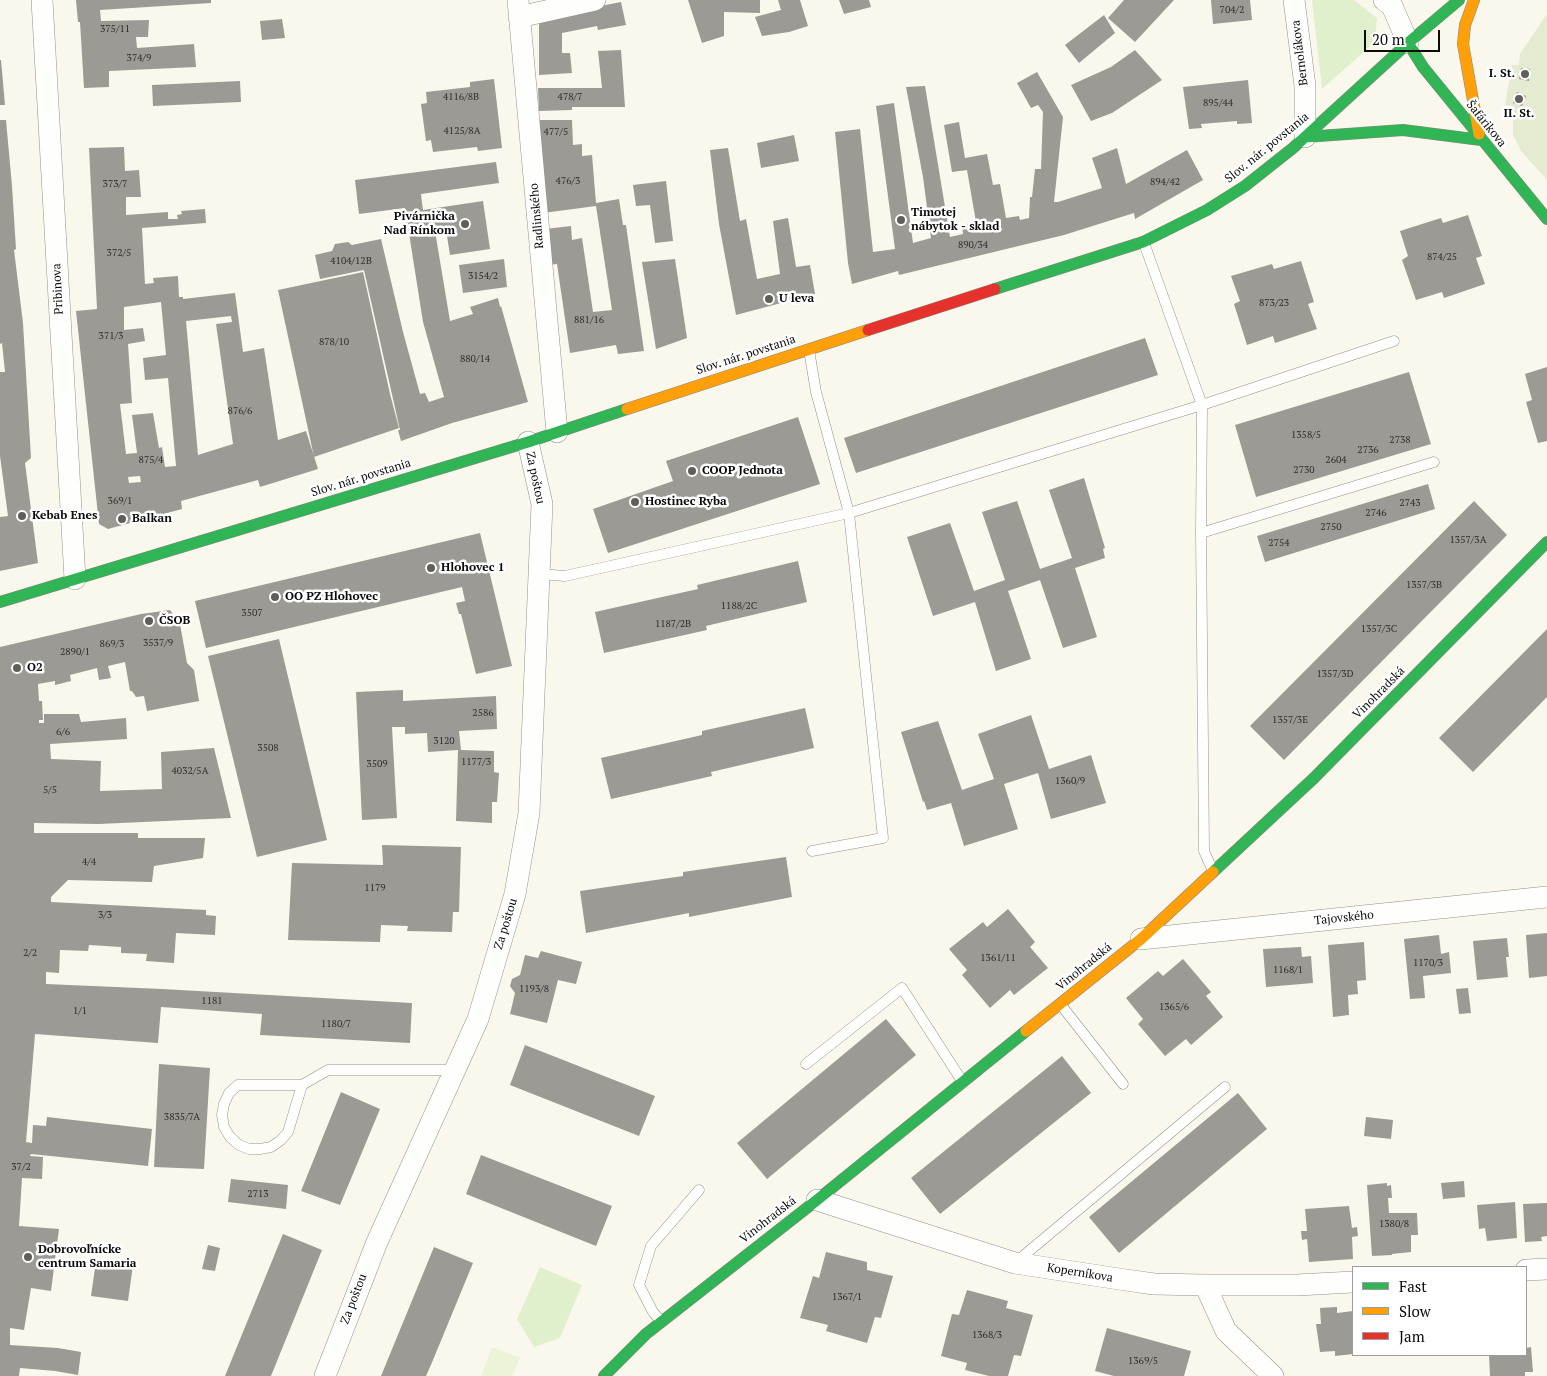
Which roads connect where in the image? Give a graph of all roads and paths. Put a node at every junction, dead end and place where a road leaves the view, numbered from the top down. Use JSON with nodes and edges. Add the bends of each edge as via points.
{"nodes":[{"id":1,"x":42,"y":0,"type":"edge"},
{"id":2,"x":595,"y":0,"type":"edge"},
{"id":3,"x":1294,"y":0,"type":"edge"},
{"id":4,"x":1384,"y":0,"type":"edge"},
{"id":5,"x":1459,"y":0,"type":"edge"},
{"id":6,"x":1474,"y":0,"type":"edge"},
{"id":7,"x":519,"y":8,"type":"edge"},
{"id":8,"x":1408,"y":42,"type":"junction"},
{"id":9,"x":1305,"y":137,"type":"junction"},
{"id":10,"x":1481,"y":140,"type":"junction"},
{"id":11,"x":1547,"y":219,"type":"edge"},
{"id":12,"x":1143,"y":242,"type":"junction"},
{"id":13,"x":1394,"y":341,"type":"dead end"},
{"id":14,"x":809,"y":349,"type":"junction"},
{"id":15,"x":1202,"y":405,"type":"junction"},
{"id":16,"x":557,"y":432,"type":"junction"},
{"id":17,"x":528,"y":442,"type":"junction"},
{"id":18,"x":1434,"y":462,"type":"dead end"},
{"id":19,"x":849,"y":513,"type":"junction"},
{"id":20,"x":1201,"y":533,"type":"junction"},
{"id":21,"x":1547,"y":542,"type":"edge"},
{"id":22,"x":539,"y":574,"type":"junction"},
{"id":23,"x":75,"y":579,"type":"junction"},
{"id":24,"x":0,"y":602,"type":"edge"},
{"id":25,"x":812,"y":852,"type":"dead end"},
{"id":26,"x":1213,"y":873,"type":"junction"},
{"id":27,"x":1547,"y":896,"type":"edge"},
{"id":28,"x":1141,"y":939,"type":"junction"},
{"id":29,"x":1060,"y":1004,"type":"junction"},
{"id":30,"x":806,"y":1064,"type":"dead end"},
{"id":31,"x":454,"y":1070,"type":"junction"},
{"id":32,"x":962,"y":1082,"type":"junction"},
{"id":33,"x":1124,"y":1084,"type":"dead end"},
{"id":34,"x":302,"y":1085,"type":"junction"},
{"id":35,"x":1225,"y":1087,"type":"dead end"},
{"id":36,"x":699,"y":1190,"type":"dead end"},
{"id":37,"x":817,"y":1200,"type":"junction"},
{"id":38,"x":1015,"y":1263,"type":"junction"},
{"id":39,"x":1547,"y":1269,"type":"edge"},
{"id":40,"x":1527,"y":1270,"type":"edge"},
{"id":41,"x":1352,"y":1282,"type":"edge"},
{"id":42,"x":1206,"y":1285,"type":"junction"},
{"id":43,"x":661,"y":1321,"type":"junction"},
{"id":44,"x":324,"y":1376,"type":"edge"},
{"id":45,"x":604,"y":1376,"type":"edge"},
{"id":46,"x":1273,"y":1376,"type":"edge"}],
"edges":[{"from":1,"to":23,"type":"street","name":"Pribinova"},
{"from":2,"to":7,"type":"street"},
{"from":3,"to":9,"type":"street","name":"Bernolákova","via":[[1305,86]]},
{"from":4,"to":8,"type":"street","via":[[1392,6]]},
{"from":5,"to":8,"type":"main road","name":"Slov. nár. povstania"},
{"from":6,"to":10,"type":"main road","via":[[1465,25],[1463,44]]},
{"from":7,"to":16,"type":"street","name":"Radlinského"},
{"from":8,"to":9,"type":"main road","name":"Slov. nár. povstania"},
{"from":8,"to":10,"type":"main road","name":"Šafárikova","via":[[1423,67]]},
{"from":9,"to":10,"type":"main road","via":[[1403,130]]},
{"from":9,"to":12,"type":"main road","name":"Slov. nár. povstania","via":[[1244,186],[1207,210]]},
{"from":10,"to":11,"type":"main road","name":"Šafárikova"},
{"from":12,"to":14,"type":"main road","name":"Slov. nár. povstania"},
{"from":12,"to":15,"type":"lane"},
{"from":13,"to":15,"type":"lane"},
{"from":14,"to":16,"type":"main road","name":"Slov. nár. povstania"},
{"from":14,"to":19,"type":"lane","via":[[816,392]]},
{"from":15,"to":19,"type":"lane"},
{"from":15,"to":20,"type":"lane"},
{"from":16,"to":17,"type":"main road","name":"Slov. nár. povstania"},
{"from":17,"to":22,"type":"street","name":"Za poštou","via":[[542,504]]},
{"from":17,"to":23,"type":"main road","name":"Slov. nár. povstania"},
{"from":18,"to":20,"type":"lane"},
{"from":19,"to":22,"type":"lane","via":[[565,576]]},
{"from":19,"to":25,"type":"lane","via":[[883,838]]},
{"from":20,"to":26,"type":"lane","via":[[1204,851]]},
{"from":21,"to":26,"type":"main road","name":"Vinohradská","via":[[1314,778]]},
{"from":22,"to":31,"type":"street","name":"Za poštou","via":[[528,822],[515,894],[478,1018]]},
{"from":23,"to":24,"type":"main road","name":"Slov. nár. povstania"},
{"from":26,"to":28,"type":"main road","name":"Vinohradská"},
{"from":27,"to":28,"type":"street","name":"Tajovského"},
{"from":28,"to":29,"type":"main road","name":"Vinohradská"},
{"from":29,"to":32,"type":"main road","name":"Vinohradská"},
{"from":29,"to":33,"type":"lane"},
{"from":30,"to":32,"type":"lane","via":[[902,988]]},
{"from":31,"to":34,"type":"lane","via":[[328,1070]]},
{"from":31,"to":44,"type":"street","name":"Za poštou","via":[[377,1242]]},
{"from":32,"to":37,"type":"main road","name":"Vinohradská"},
{"from":34,"to":34,"type":"lane","via":[[238,1085],[224,1104],[222,1115],[230,1137],[239,1145],[255,1149],[272,1146],[281,1140],[288,1132]]},
{"from":35,"to":38,"type":"lane"},
{"from":36,"to":43,"type":"lane","via":[[651,1246],[639,1285]]},
{"from":37,"to":38,"type":"street","name":"Koperníkova"},
{"from":37,"to":43,"type":"main road","name":"Vinohradská"},
{"from":38,"to":42,"type":"street","name":"Koperníkova","via":[[1154,1284]]},
{"from":39,"to":40,"type":"street"},
{"from":41,"to":42,"type":"street","name":"Koperníkova"},
{"from":42,"to":46,"type":"street","via":[[1226,1331]]},
{"from":43,"to":45,"type":"main road","name":"Vinohradská"}]}
